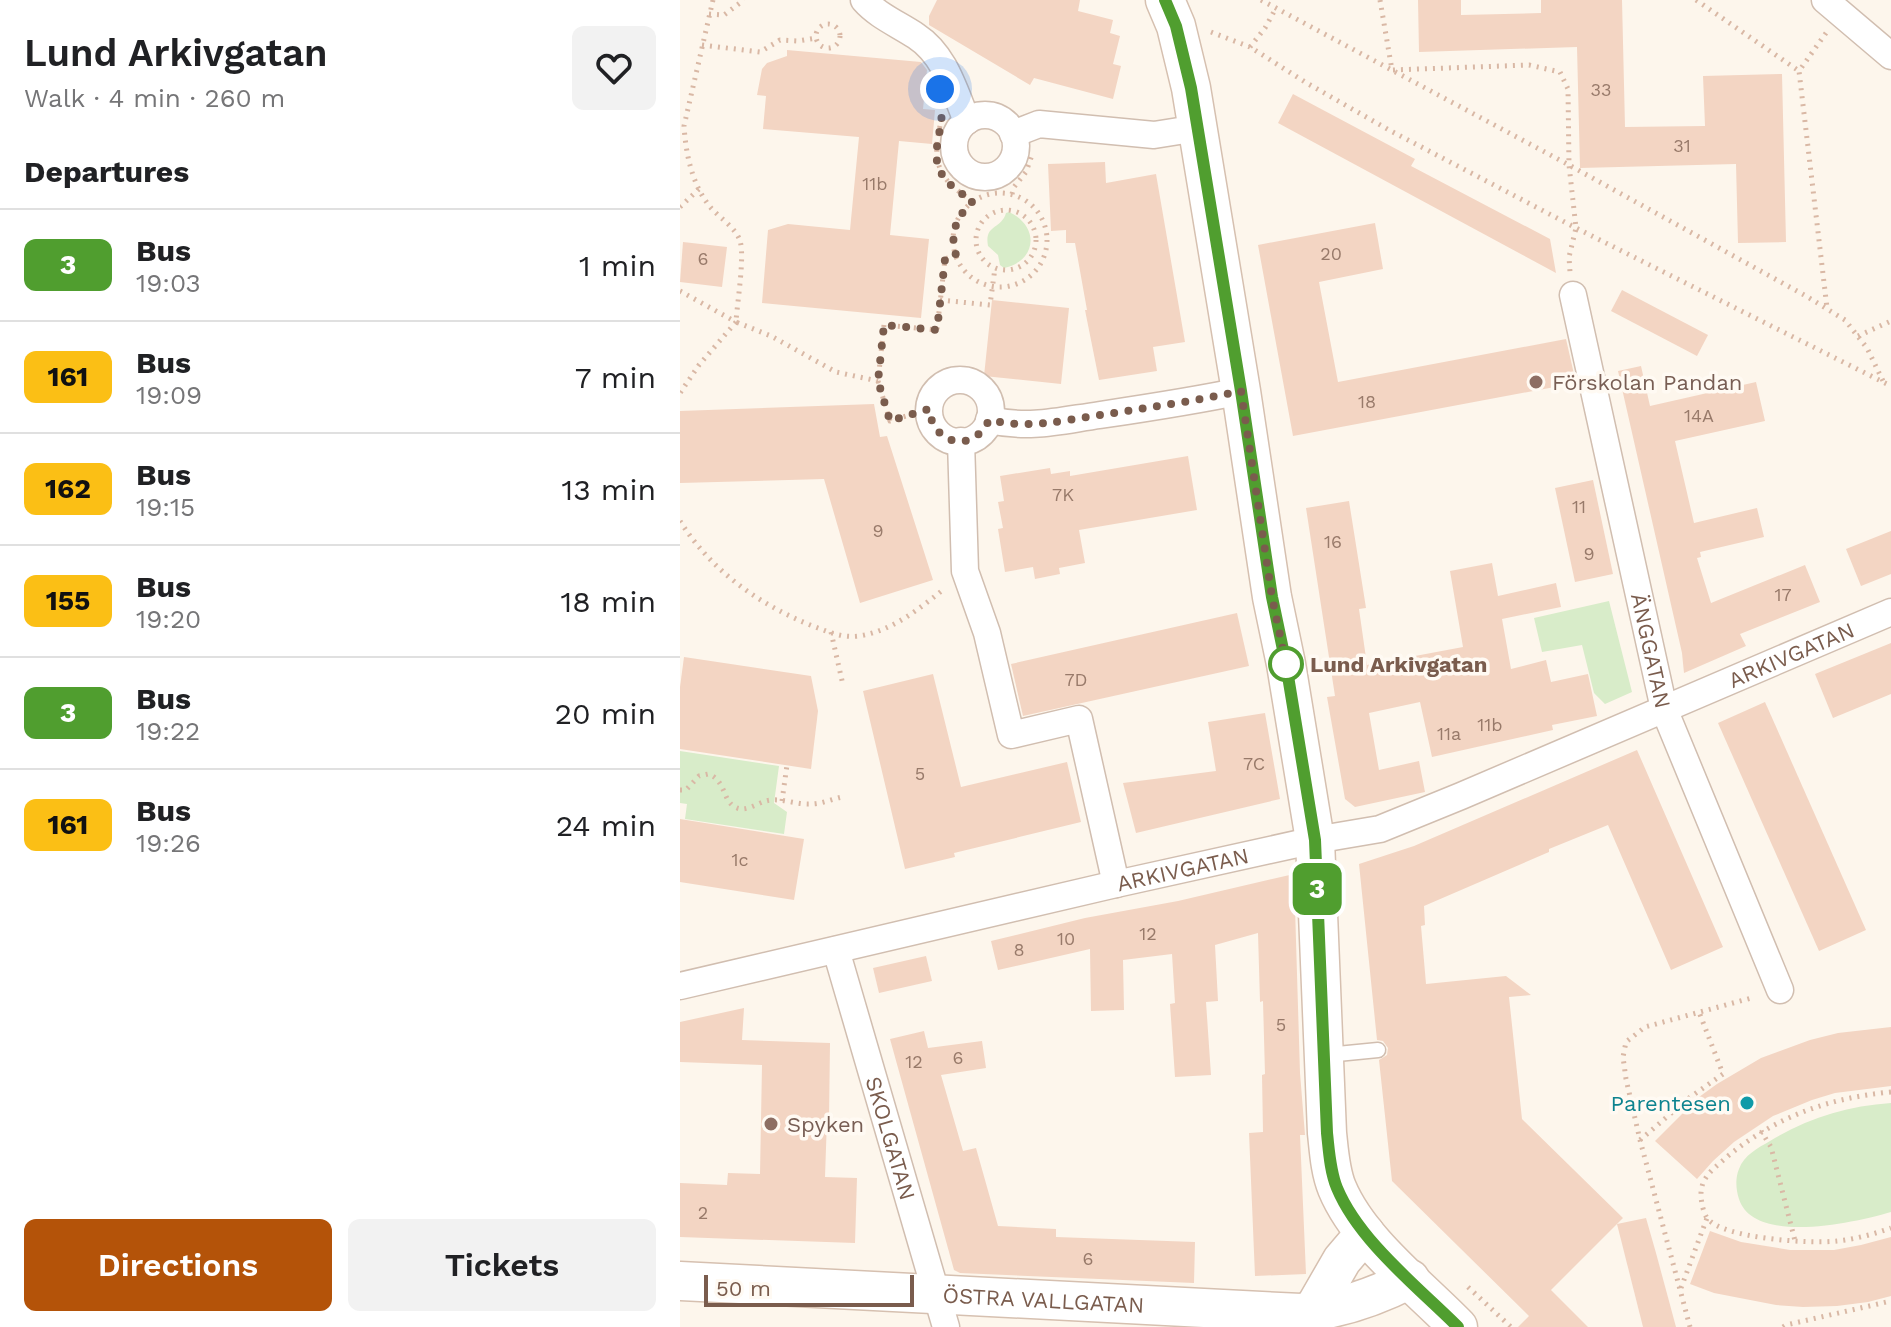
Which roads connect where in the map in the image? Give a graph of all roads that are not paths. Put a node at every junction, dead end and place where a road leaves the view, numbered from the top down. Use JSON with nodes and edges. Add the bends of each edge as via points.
{"nodes":[{"id":1,"x":864,"y":0,"type":"edge"},
{"id":2,"x":1165,"y":0,"type":"edge"},
{"id":3,"x":1832,"y":7,"type":"edge"},
{"id":4,"x":1891,"y":56,"type":"edge"},
{"id":5,"x":954,"y":122,"type":"junction"},
{"id":6,"x":1198,"y":128,"type":"junction"},
{"id":7,"x":1013,"y":134,"type":"junction"},
{"id":8,"x":1573,"y":295,"type":"road end"},
{"id":9,"x":1241,"y":391,"type":"junction"},
{"id":10,"x":989,"y":420,"type":"junction"},
{"id":11,"x":961,"y":441,"type":"junction"},
{"id":12,"x":1891,"y":612,"type":"edge"},
{"id":13,"x":1664,"y":709,"type":"junction"},
{"id":14,"x":1315,"y":840,"type":"junction"},
{"id":15,"x":1116,"y":884,"type":"junction"},
{"id":16,"x":836,"y":950,"type":"junction"},
{"id":17,"x":680,"y":986,"type":"edge"},
{"id":18,"x":1780,"y":990,"type":"road end"},
{"id":19,"x":1378,"y":1050,"type":"dead end"},
{"id":20,"x":1324,"y":1055,"type":"junction"},
{"id":21,"x":1365,"y":1233,"type":"junction"},
{"id":22,"x":1410,"y":1279,"type":"junction"},
{"id":23,"x":680,"y":1281,"type":"edge"},
{"id":24,"x":941,"y":1311,"type":"edge"},
{"id":25,"x":1312,"y":1312,"type":"junction"},
{"id":26,"x":1458,"y":1327,"type":"edge"}],
"edges":[{"from":1,"to":5,"type":"street","via":[[934,52],[947,72]]},
{"from":2,"to":6,"type":"street","via":[[1184,54]]},
{"from":3,"to":4,"type":"street"},
{"from":5,"to":7,"type":"street","via":[[993,117]]},
{"from":5,"to":7,"type":"street","via":[[959,164],[977,176],[987,178],[1007,169],[1016,149]]},
{"from":6,"to":7,"type":"street","via":[[1154,135],[1039,124]]},
{"from":6,"to":9,"type":"street"},
{"from":8,"to":13,"type":"street","name":"ÄNGGATAN"},
{"from":9,"to":10,"type":"street","via":[[1033,425]]},
{"from":9,"to":14,"type":"street"},
{"from":10,"to":11,"type":"street","via":[[974,438]]},
{"from":10,"to":11,"type":"street","via":[[989,402],[976,385],[950,382],[937,390],[930,420],[943,437]]},
{"from":11,"to":15,"type":"street","via":[[965,571],[987,633],[1011,735],[1079,719]]},
{"from":12,"to":13,"type":"street","name":"ARKIVGATAN"},
{"from":13,"to":14,"type":"street","name":"ARKIVGATAN","via":[[1380,829]]},
{"from":13,"to":18,"type":"street","name":"ÄNGGATAN"},
{"from":14,"to":15,"type":"street","name":"ARKIVGATAN"},
{"from":14,"to":20,"type":"street"},
{"from":15,"to":16,"type":"street","name":"ARKIVGATAN"},
{"from":16,"to":17,"type":"street","name":"ARKIVGATAN"},
{"from":16,"to":24,"type":"street","name":"SKOLGATAN"},
{"from":19,"to":20,"type":"lane"},
{"from":20,"to":21,"type":"street","via":[[1331,1163],[1337,1188]]},
{"from":21,"to":22,"type":"street"},
{"from":21,"to":25,"type":"street","via":[[1342,1260]]},
{"from":22,"to":25,"type":"street","name":"ÖSTRA VALLGATAN","via":[[1378,1295]]},
{"from":22,"to":26,"type":"street"},
{"from":23,"to":24,"type":"street","name":"ÖSTRA VALLGATAN"},
{"from":24,"to":25,"type":"street","name":"ÖSTRA VALLGATAN"}]}
